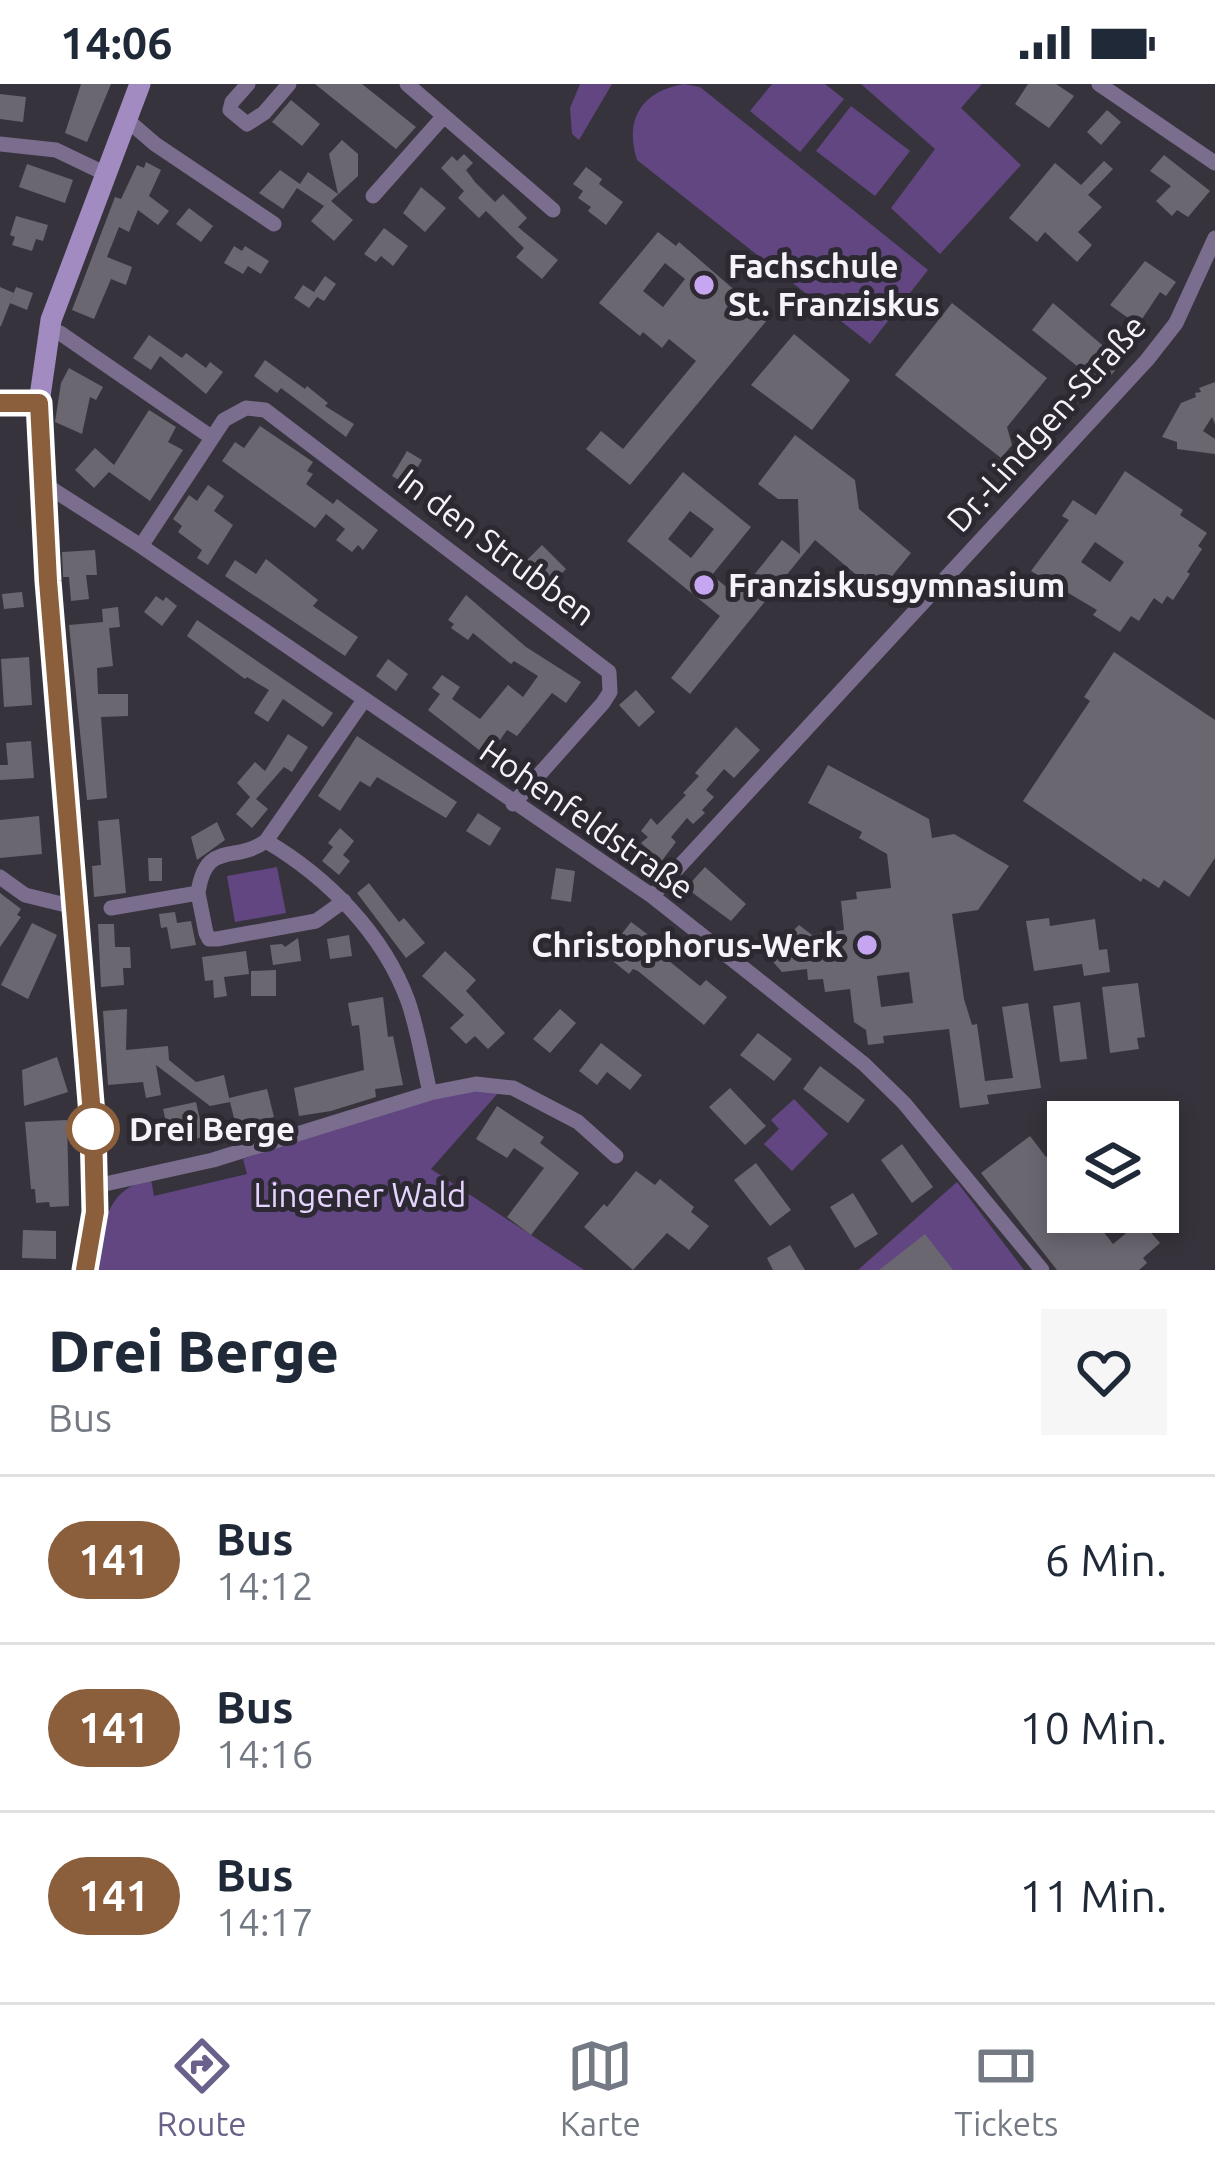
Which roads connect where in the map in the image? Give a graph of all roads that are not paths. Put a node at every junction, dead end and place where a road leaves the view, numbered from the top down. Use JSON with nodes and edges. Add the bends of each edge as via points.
{"nodes":[{"id":1,"x":140,"y":84,"type":"edge"},
{"id":2,"x":248,"y":84,"type":"edge"},
{"id":3,"x":289,"y":84,"type":"edge"},
{"id":4,"x":407,"y":84,"type":"edge"},
{"id":5,"x":1099,"y":84,"type":"edge"},
{"id":6,"x":444,"y":116,"type":"junction"},
{"id":7,"x":126,"y":119,"type":"junction"},
{"id":8,"x":0,"y":144,"type":"edge"},
{"id":9,"x":1215,"y":163,"type":"edge"},
{"id":10,"x":104,"y":173,"type":"junction"},
{"id":11,"x":373,"y":196,"type":"dead end"},
{"id":12,"x":553,"y":209,"type":"dead end"},
{"id":13,"x":274,"y":224,"type":"dead end"},
{"id":14,"x":1215,"y":238,"type":"edge"},
{"id":15,"x":60,"y":333,"type":"dead end"},
{"id":16,"x":0,"y":403,"type":"edge"},
{"id":17,"x":39,"y":403,"type":"junction"},
{"id":18,"x":211,"y":436,"type":"junction"},
{"id":19,"x":41,"y":482,"type":"junction"},
{"id":20,"x":141,"y":546,"type":"junction"},
{"id":21,"x":364,"y":700,"type":"junction"},
{"id":22,"x":513,"y":804,"type":"junction"},
{"id":23,"x":266,"y":841,"type":"junction"},
{"id":24,"x":0,"y":877,"type":"edge"},
{"id":25,"x":199,"y":893,"type":"junction"},
{"id":26,"x":652,"y":896,"type":"junction"},
{"id":27,"x":344,"y":901,"type":"junction"},
{"id":28,"x":74,"y":907,"type":"junction"},
{"id":29,"x":111,"y":908,"type":"dead end"},
{"id":30,"x":430,"y":1093,"type":"junction"},
{"id":31,"x":616,"y":1156,"type":"dead end"},
{"id":32,"x":96,"y":1186,"type":"junction"},
{"id":33,"x":86,"y":1270,"type":"edge"},
{"id":34,"x":1042,"y":1270,"type":"edge"}],
"edges":[{"from":1,"to":7,"type":"street"},
{"from":2,"to":3,"type":"street","via":[[230,110],[247,124]]},
{"from":4,"to":6,"type":"street"},
{"from":5,"to":9,"type":"street"},
{"from":6,"to":11,"type":"street"},
{"from":6,"to":12,"type":"street"},
{"from":7,"to":10,"type":"street"},
{"from":7,"to":13,"type":"street"},
{"from":8,"to":10,"type":"street","via":[[56,150]]},
{"from":10,"to":17,"type":"street","via":[[51,320]]},
{"from":14,"to":26,"type":"street","name":"Dr.-Lindgen-Straße","via":[[1176,323],[1147,360]]},
{"from":15,"to":18,"type":"street"},
{"from":16,"to":17,"type":"street"},
{"from":17,"to":19,"type":"street"},
{"from":18,"to":20,"type":"street","name":"In den Strubben"},
{"from":18,"to":22,"type":"street","name":"In den Strubben","via":[[234,412],[265,410],[608,672],[603,703]]},
{"from":19,"to":20,"type":"street","name":"Hohenfeldstraße"},
{"from":19,"to":28,"type":"street"},
{"from":20,"to":21,"type":"street","name":"Hohenfeldstraße"},
{"from":21,"to":22,"type":"street","name":"Hohenfeldstraße"},
{"from":21,"to":23,"type":"street"},
{"from":22,"to":26,"type":"street","name":"Hohenfeldstraße"},
{"from":23,"to":25,"type":"street","via":[[211,860]]},
{"from":23,"to":27,"type":"street"},
{"from":24,"to":28,"type":"street","via":[[25,895]]},
{"from":25,"to":27,"type":"street","via":[[206,933],[217,939],[316,921]]},
{"from":25,"to":29,"type":"street"},
{"from":26,"to":34,"type":"street","name":"Hohenfeldstraße","via":[[887,1085]]},
{"from":27,"to":30,"type":"street","via":[[398,977]]},
{"from":28,"to":32,"type":"street"},
{"from":30,"to":31,"type":"street","via":[[476,1084],[513,1088],[578,1121]]},
{"from":30,"to":32,"type":"street","via":[[213,1160]]},
{"from":32,"to":33,"type":"street"}]}
